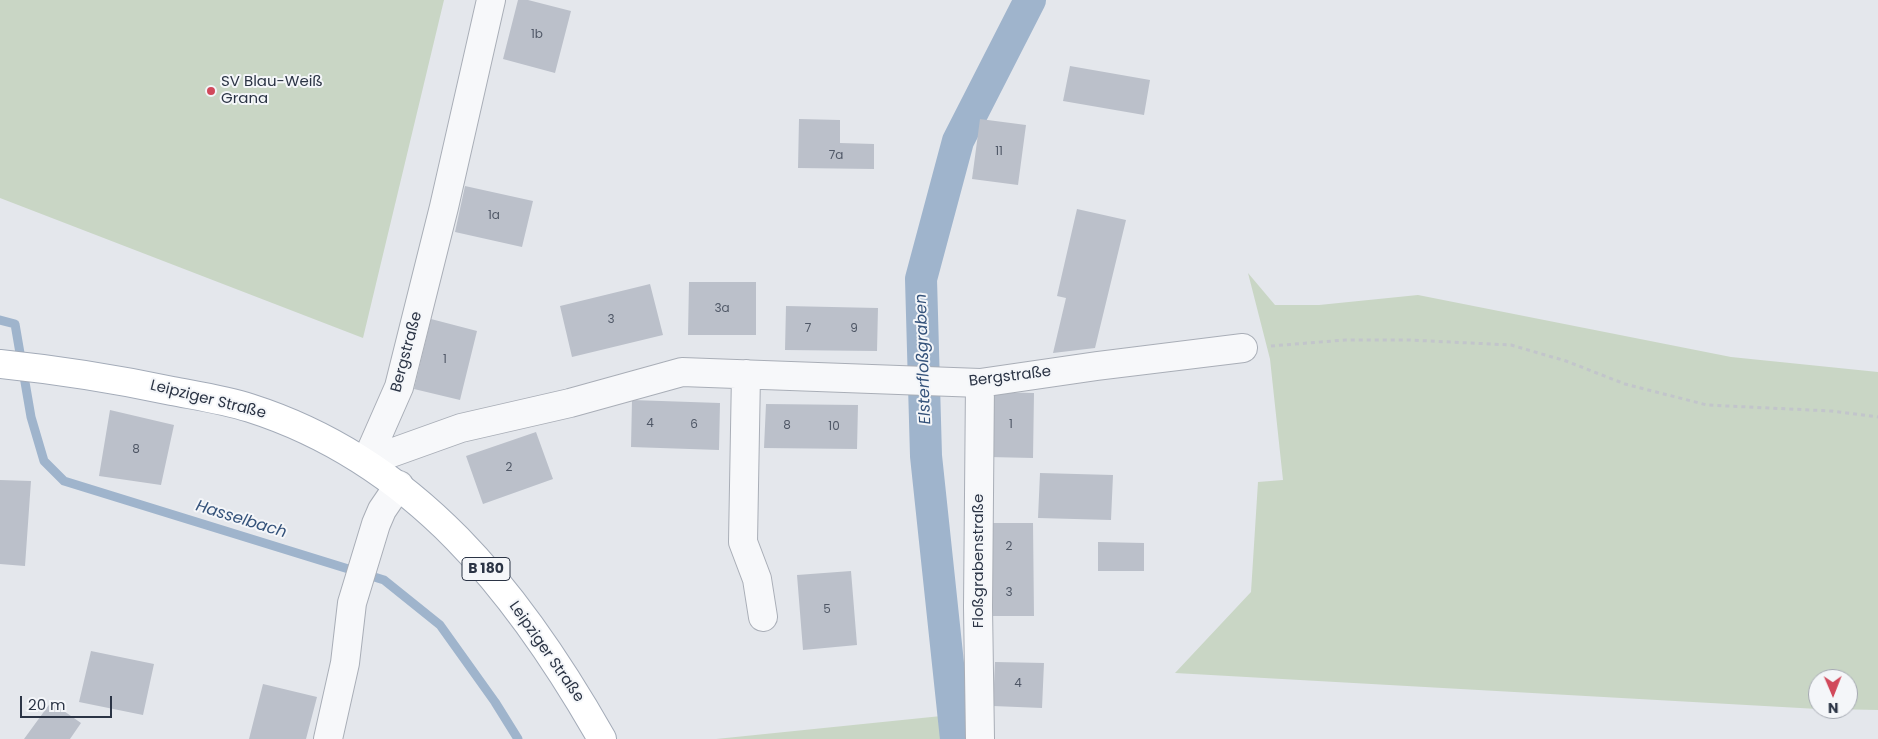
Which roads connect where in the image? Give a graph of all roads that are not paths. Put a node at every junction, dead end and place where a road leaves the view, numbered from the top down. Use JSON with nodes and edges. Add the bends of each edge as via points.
{"nodes":[{"id":1,"x":492,"y":0,"type":"edge"},
{"id":2,"x":1243,"y":348,"type":"road end"},
{"id":3,"x":0,"y":364,"type":"edge"},
{"id":4,"x":746,"y":374,"type":"junction"},
{"id":5,"x":980,"y":383,"type":"junction"},
{"id":6,"x":366,"y":462,"type":"junction"},
{"id":7,"x":398,"y":485,"type":"junction"},
{"id":8,"x":764,"y":617,"type":"dead end"},
{"id":9,"x":328,"y":739,"type":"edge"},
{"id":10,"x":602,"y":739,"type":"edge"},
{"id":11,"x":980,"y":739,"type":"edge"}],
"edges":[{"from":1,"to":6,"type":"street","name":"Bergstraße","via":[[399,387]]},
{"from":2,"to":5,"type":"street","name":"Bergstraße"},
{"from":3,"to":6,"type":"main road","name":"Leipziger Straße","number":"B 180","via":[[64,371],[249,407],[291,423]]},
{"from":4,"to":5,"type":"street","name":"Bergstraße"},
{"from":4,"to":6,"type":"street","name":"Bergstraße","via":[[682,372],[570,403],[461,428]]},
{"from":4,"to":8,"type":"street","via":[[743,542],[757,579]]},
{"from":5,"to":11,"type":"street","name":"Floßgrabenstraße"},
{"from":6,"to":7,"type":"main road","name":"Leipziger Straße","number":"B 180"},
{"from":7,"to":9,"type":"street","via":[[382,510],[352,603],[345,663]]},
{"from":7,"to":10,"type":"main road","name":"Leipziger Straße","number":"B 180","via":[[428,509],[495,579],[558,666]]}]}
